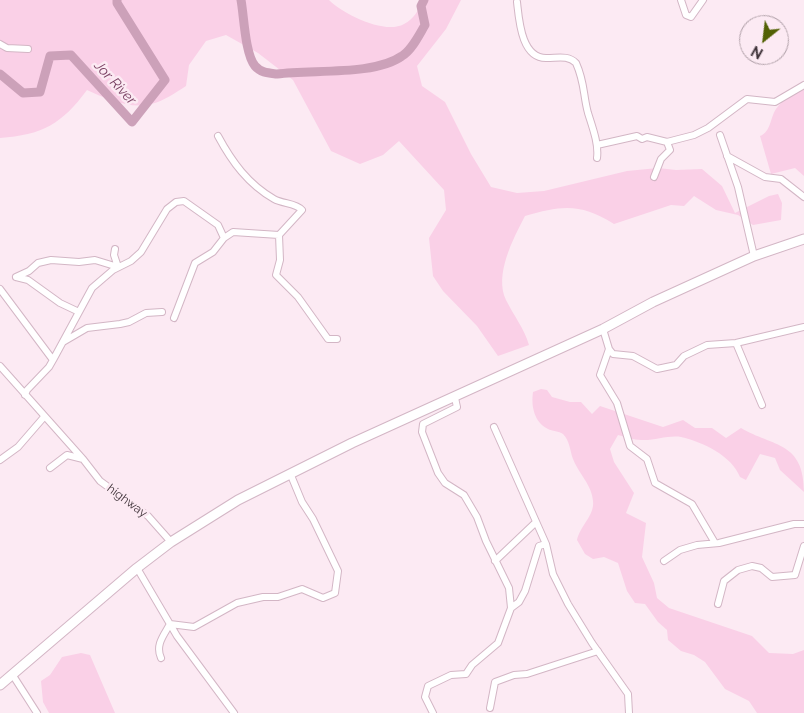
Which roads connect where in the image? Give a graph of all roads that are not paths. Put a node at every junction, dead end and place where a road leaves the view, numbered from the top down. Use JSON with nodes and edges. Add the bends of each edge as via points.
{"nodes":[{"id":1,"x":681,"y":0,"type":"edge"},
{"id":2,"x":703,"y":0,"type":"edge"},
{"id":3,"x":517,"y":2,"type":"dead end"},
{"id":4,"x":0,"y":44,"type":"edge"},
{"id":5,"x":28,"y":49,"type":"dead end"},
{"id":6,"x":804,"y":85,"type":"edge"},
{"id":7,"x":720,"y":135,"type":"dead end"},
{"id":8,"x":218,"y":136,"type":"dead end"},
{"id":9,"x":666,"y":142,"type":"junction"},
{"id":10,"x":596,"y":145,"type":"junction"},
{"id":11,"x":727,"y":156,"type":"junction"},
{"id":12,"x":597,"y":158,"type":"dead end"},
{"id":13,"x":654,"y":177,"type":"dead end"},
{"id":14,"x":804,"y":197,"type":"edge"},
{"id":15,"x":278,"y":235,"type":"junction"},
{"id":16,"x":224,"y":238,"type":"junction"},
{"id":17,"x":804,"y":240,"type":"edge"},
{"id":18,"x":115,"y":248,"type":"dead end"},
{"id":19,"x":754,"y":256,"type":"junction"},
{"id":20,"x":118,"y":267,"type":"junction"},
{"id":21,"x":0,"y":289,"type":"edge"},
{"id":22,"x":79,"y":312,"type":"junction"},
{"id":23,"x":162,"y":312,"type":"dead end"},
{"id":24,"x":174,"y":318,"type":"dead end"},
{"id":25,"x":804,"y":327,"type":"edge"},
{"id":26,"x":604,"y":329,"type":"junction"},
{"id":27,"x":337,"y":339,"type":"dead end"},
{"id":28,"x":62,"y":342,"type":"junction"},
{"id":29,"x":736,"y":343,"type":"junction"},
{"id":30,"x":608,"y":349,"type":"junction"},
{"id":31,"x":53,"y":360,"type":"junction"},
{"id":32,"x":0,"y":366,"type":"edge"},
{"id":33,"x":25,"y":395,"type":"junction"},
{"id":34,"x":455,"y":398,"type":"junction"},
{"id":35,"x":762,"y":405,"type":"dead end"},
{"id":36,"x":44,"y":417,"type":"junction"},
{"id":37,"x":494,"y":427,"type":"dead end"},
{"id":38,"x":0,"y":460,"type":"edge"},
{"id":39,"x":83,"y":460,"type":"junction"},
{"id":40,"x":50,"y":468,"type":"dead end"},
{"id":41,"x":290,"y":473,"type":"junction"},
{"id":42,"x":535,"y":523,"type":"junction"},
{"id":43,"x":804,"y":524,"type":"edge"},
{"id":44,"x":171,"y":542,"type":"junction"},
{"id":45,"x":715,"y":543,"type":"junction"},
{"id":46,"x":546,"y":544,"type":"junction"},
{"id":47,"x":804,"y":546,"type":"edge"},
{"id":48,"x":495,"y":561,"type":"junction"},
{"id":49,"x":664,"y":561,"type":"dead end"},
{"id":50,"x":137,"y":568,"type":"junction"},
{"id":51,"x":718,"y":604,"type":"dead end"},
{"id":52,"x":511,"y":608,"type":"junction"},
{"id":53,"x":170,"y":624,"type":"junction"},
{"id":54,"x":598,"y":651,"type":"junction"},
{"id":55,"x":161,"y":658,"type":"dead end"},
{"id":56,"x":12,"y":674,"type":"junction"},
{"id":57,"x":0,"y":686,"type":"edge"},
{"id":58,"x":28,"y":702,"type":"junction"},
{"id":59,"x":490,"y":708,"type":"dead end"},
{"id":60,"x":30,"y":713,"type":"edge"},
{"id":61,"x":37,"y":713,"type":"edge"},
{"id":62,"x":234,"y":713,"type":"edge"},
{"id":63,"x":433,"y":713,"type":"edge"},
{"id":64,"x":629,"y":713,"type":"edge"}],
"edges":[{"from":1,"to":2,"type":"street","via":[[686,15],[691,17]]},
{"from":3,"to":10,"type":"street","via":[[520,30],[535,54],[544,58],[565,58],[576,63],[585,86],[587,111]]},
{"from":4,"to":5,"type":"street","via":[[6,48]]},
{"from":6,"to":9,"type":"street","via":[[775,102],[747,99],[708,128]]},
{"from":7,"to":11,"type":"street"},
{"from":8,"to":15,"type":"street","via":[[248,180],[273,198],[299,206],[302,210]]},
{"from":9,"to":10,"type":"street","via":[[637,136]]},
{"from":9,"to":13,"type":"street","via":[[670,150],[661,159]]},
{"from":10,"to":12,"type":"street"},
{"from":11,"to":14,"type":"street","via":[[765,177],[781,179]]},
{"from":11,"to":19,"type":"street","via":[[738,187]]},
{"from":15,"to":16,"type":"street","via":[[233,232]]},
{"from":15,"to":27,"type":"street","via":[[280,260],[276,275],[298,297],[328,339]]},
{"from":16,"to":20,"type":"street","via":[[218,224],[184,201],[176,202],[167,209],[146,248],[132,261]]},
{"from":16,"to":24,"type":"street","via":[[213,252],[194,263]]},
{"from":17,"to":19,"type":"main road"},
{"from":18,"to":20,"type":"street","via":[[114,260]]},
{"from":19,"to":26,"type":"main road","via":[[653,302]]},
{"from":20,"to":22,"type":"street","via":[[92,288]]},
{"from":20,"to":22,"type":"street","via":[[95,260],[51,260],[38,263],[16,277],[28,280]]},
{"from":21,"to":31,"type":"street"},
{"from":22,"to":28,"type":"street"},
{"from":23,"to":28,"type":"street","via":[[146,313],[130,322],[87,328]]},
{"from":25,"to":29,"type":"street"},
{"from":26,"to":30,"type":"street"},
{"from":26,"to":34,"type":"main road"},
{"from":28,"to":31,"type":"street"},
{"from":29,"to":30,"type":"street","via":[[707,345],[684,356],[676,365],[657,369],[633,356],[613,354]]},
{"from":29,"to":35,"type":"street"},
{"from":30,"to":45,"type":"street","via":[[600,375],[617,404],[630,446],[647,458],[655,483],[692,504]]},
{"from":31,"to":33,"type":"street"},
{"from":32,"to":33,"type":"street","name":"highway"},
{"from":33,"to":36,"type":"street","name":"highway"},
{"from":34,"to":41,"type":"main road"},
{"from":34,"to":48,"type":"street","via":[[456,407],[423,424],[422,432],[438,473],[445,483],[464,495]]},
{"from":36,"to":38,"type":"street","via":[[18,447]]},
{"from":36,"to":39,"type":"street","name":"highway"},
{"from":37,"to":42,"type":"street"},
{"from":39,"to":40,"type":"street","via":[[67,455]]},
{"from":39,"to":44,"type":"street","name":"highway","via":[[100,481],[148,516]]},
{"from":41,"to":44,"type":"main road","via":[[238,500]]},
{"from":41,"to":53,"type":"street","via":[[338,572],[335,593],[323,598],[302,589],[278,598],[237,602],[194,627]]},
{"from":42,"to":46,"type":"street"},
{"from":42,"to":48,"type":"street"},
{"from":43,"to":45,"type":"street"},
{"from":44,"to":50,"type":"main road"},
{"from":45,"to":49,"type":"street","via":[[697,544]]},
{"from":46,"to":52,"type":"street","via":[[539,546],[525,591],[520,602]]},
{"from":46,"to":54,"type":"street","via":[[553,574]]},
{"from":47,"to":51,"type":"street","via":[[796,574],[772,577],[761,568],[752,566],[738,570],[724,581]]},
{"from":48,"to":52,"type":"street","via":[[509,588]]},
{"from":50,"to":53,"type":"street"},
{"from":50,"to":56,"type":"main road"},
{"from":52,"to":63,"type":"street","via":[[498,643],[466,674],[451,675],[428,686],[425,697]]},
{"from":53,"to":55,"type":"street","via":[[158,650]]},
{"from":53,"to":62,"type":"street"},
{"from":54,"to":59,"type":"street","via":[[495,682]]},
{"from":54,"to":64,"type":"street","via":[[628,694]]},
{"from":56,"to":57,"type":"main road"},
{"from":56,"to":58,"type":"street"},
{"from":58,"to":60,"type":"street"},
{"from":58,"to":61,"type":"street"}]}
